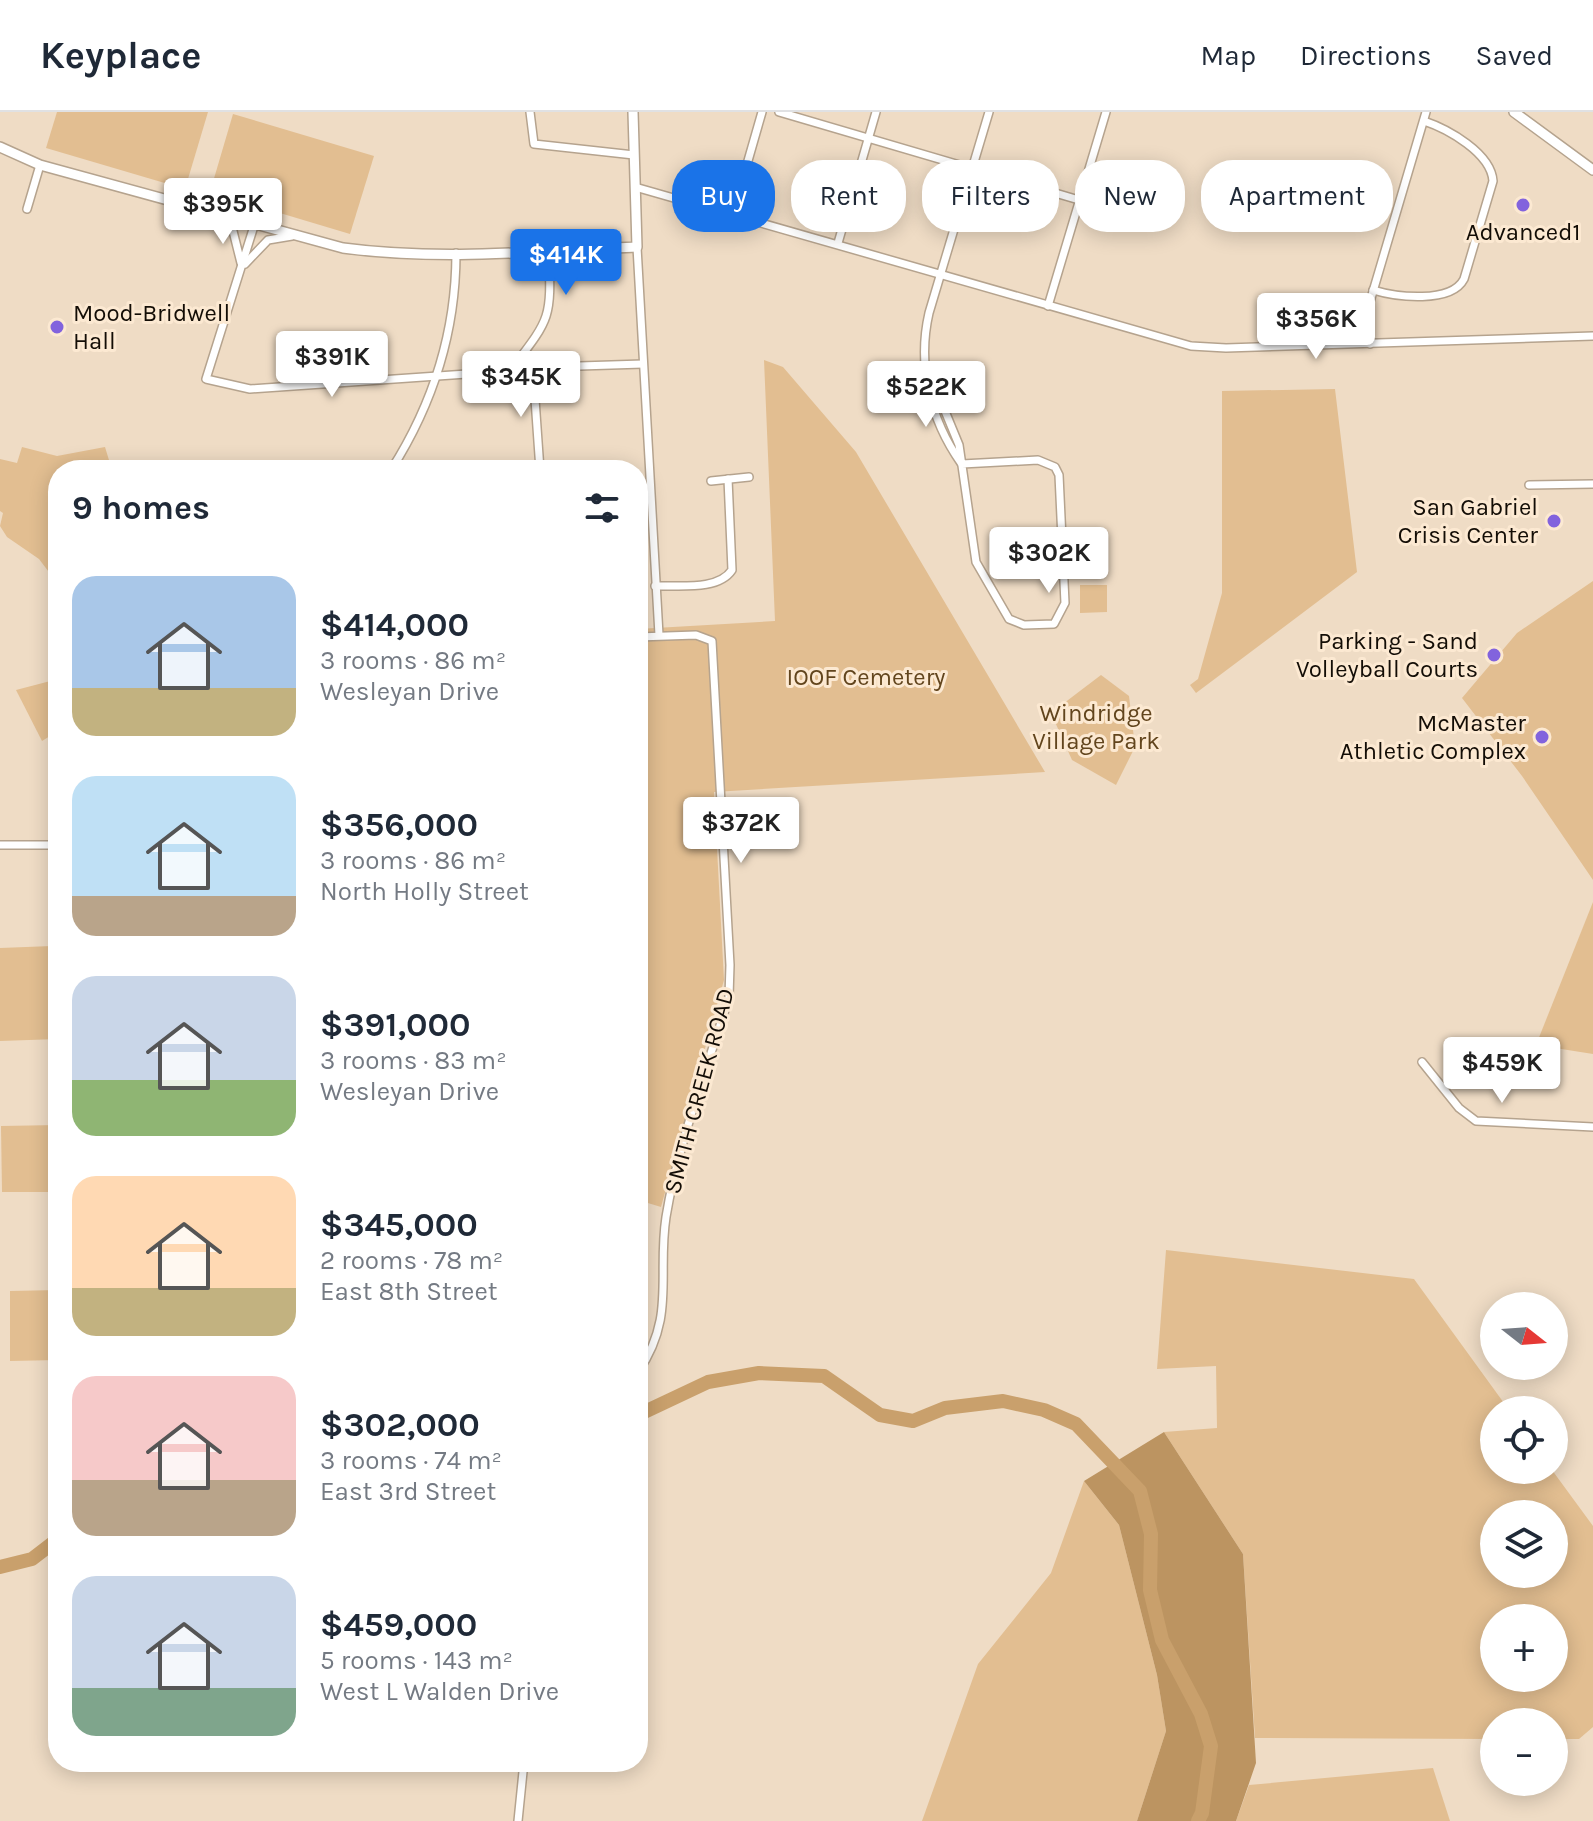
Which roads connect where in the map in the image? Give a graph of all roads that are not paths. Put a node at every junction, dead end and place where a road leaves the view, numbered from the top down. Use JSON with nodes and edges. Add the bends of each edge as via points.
{"nodes":[{"id":1,"x":530,"y":112,"type":"edge"},
{"id":2,"x":633,"y":112,"type":"edge"},
{"id":3,"x":762,"y":112,"type":"edge"},
{"id":4,"x":779,"y":112,"type":"edge"},
{"id":5,"x":876,"y":112,"type":"edge"},
{"id":6,"x":989,"y":112,"type":"edge"},
{"id":7,"x":1106,"y":112,"type":"edge"},
{"id":8,"x":1426,"y":112,"type":"edge"},
{"id":9,"x":1514,"y":112,"type":"edge"},
{"id":10,"x":1424,"y":121,"type":"junction"},
{"id":11,"x":868,"y":139,"type":"junction"},
{"id":12,"x":0,"y":147,"type":"edge"},
{"id":13,"x":634,"y":155,"type":"junction"},
{"id":14,"x":748,"y":160,"type":"edge"},
{"id":15,"x":940,"y":160,"type":"edge"},
{"id":16,"x":974,"y":160,"type":"edge"},
{"id":17,"x":1091,"y":160,"type":"edge"},
{"id":18,"x":40,"y":165,"type":"junction"},
{"id":19,"x":1593,"y":170,"type":"edge"},
{"id":20,"x":635,"y":187,"type":"junction"},
{"id":21,"x":672,"y":197,"type":"edge"},
{"id":22,"x":27,"y":209,"type":"dead end"},
{"id":23,"x":1075,"y":214,"type":"edge"},
{"id":24,"x":219,"y":217,"type":"junction"},
{"id":25,"x":775,"y":225,"type":"edge"},
{"id":26,"x":254,"y":226,"type":"junction"},
{"id":27,"x":952,"y":232,"type":"edge"},
{"id":28,"x":292,"y":236,"type":"junction"},
{"id":29,"x":838,"y":243,"type":"junction"},
{"id":30,"x":637,"y":247,"type":"junction"},
{"id":31,"x":549,"y":250,"type":"junction"},
{"id":32,"x":456,"y":253,"type":"junction"},
{"id":33,"x":242,"y":269,"type":"junction"},
{"id":34,"x":940,"y":274,"type":"junction"},
{"id":35,"x":1373,"y":290,"type":"junction"},
{"id":36,"x":1048,"y":306,"type":"junction"},
{"id":37,"x":1593,"y":336,"type":"edge"},
{"id":38,"x":1370,"y":344,"type":"junction"},
{"id":39,"x":643,"y":364,"type":"junction"},
{"id":40,"x":437,"y":377,"type":"junction"},
{"id":41,"x":928,"y":381,"type":"junction"},
{"id":42,"x":885,"y":397,"type":"dead end"},
{"id":43,"x":396,"y":460,"type":"edge"},
{"id":44,"x":539,"y":460,"type":"edge"},
{"id":45,"x":962,"y":464,"type":"junction"},
{"id":46,"x":749,"y":477,"type":"dead end"},
{"id":47,"x":728,"y":479,"type":"junction"},
{"id":48,"x":711,"y":481,"type":"dead end"},
{"id":49,"x":1593,"y":484,"type":"edge"},
{"id":50,"x":1529,"y":485,"type":"dead end"},
{"id":51,"x":655,"y":586,"type":"junction"},
{"id":52,"x":659,"y":635,"type":"junction"},
{"id":53,"x":648,"y":636,"type":"edge"},
{"id":54,"x":0,"y":845,"type":"edge"},
{"id":55,"x":48,"y":845,"type":"edge"},
{"id":56,"x":1422,"y":1062,"type":"dead end"},
{"id":57,"x":1593,"y":1127,"type":"edge"},
{"id":58,"x":648,"y":1353,"type":"edge"},
{"id":59,"x":523,"y":1772,"type":"edge"},
{"id":60,"x":518,"y":1821,"type":"edge"}],
"edges":[{"from":1,"to":13,"type":"street","via":[[534,144]]},
{"from":2,"to":13,"type":"street"},
{"from":3,"to":14,"type":"street"},
{"from":4,"to":11,"type":"street"},
{"from":5,"to":11,"type":"street"},
{"from":6,"to":16,"type":"street"},
{"from":7,"to":17,"type":"street"},
{"from":8,"to":10,"type":"street"},
{"from":9,"to":19,"type":"street"},
{"from":10,"to":35,"type":"street"},
{"from":10,"to":35,"type":"street","via":[[1487,160],[1492,170],[1464,279],[1448,293],[1391,296]]},
{"from":11,"to":15,"type":"street"},
{"from":11,"to":29,"type":"street"},
{"from":12,"to":18,"type":"street"},
{"from":13,"to":20,"type":"street"},
{"from":18,"to":22,"type":"street"},
{"from":18,"to":24,"type":"street"},
{"from":20,"to":21,"type":"street"},
{"from":20,"to":30,"type":"street"},
{"from":23,"to":36,"type":"street"},
{"from":24,"to":26,"type":"street"},
{"from":24,"to":33,"type":"street","via":[[232,227]]},
{"from":25,"to":29,"type":"street"},
{"from":26,"to":28,"type":"street"},
{"from":26,"to":33,"type":"street"},
{"from":27,"to":34,"type":"street"},
{"from":28,"to":32,"type":"street","via":[[368,251]]},
{"from":28,"to":33,"type":"street","via":[[268,240]]},
{"from":29,"to":34,"type":"street"},
{"from":30,"to":31,"type":"street"},
{"from":30,"to":39,"type":"street"},
{"from":31,"to":32,"type":"street"},
{"from":31,"to":40,"type":"street","via":[[551,309],[510,371]]},
{"from":32,"to":40,"type":"street","via":[[455,304]]},
{"from":33,"to":40,"type":"street","via":[[206,379],[250,389]]},
{"from":34,"to":36,"type":"street"},
{"from":34,"to":41,"type":"street","via":[[924,338]]},
{"from":35,"to":38,"type":"street"},
{"from":36,"to":38,"type":"street","via":[[1191,346]]},
{"from":37,"to":38,"type":"street"},
{"from":39,"to":44,"type":"street","via":[[537,371]]},
{"from":39,"to":51,"type":"street"},
{"from":40,"to":43,"type":"street"},
{"from":41,"to":42,"type":"street"},
{"from":41,"to":45,"type":"street","via":[[929,397]]},
{"from":45,"to":45,"type":"street","via":[[1038,460],[1055,467],[1065,603],[1054,624],[1015,624],[976,562]]},
{"from":46,"to":47,"type":"street"},
{"from":47,"to":48,"type":"street"},
{"from":47,"to":51,"type":"street","via":[[732,570],[726,579]]},
{"from":49,"to":50,"type":"street"},
{"from":51,"to":52,"type":"street"},
{"from":52,"to":53,"type":"street","name":"SMITH CREEK ROAD"},
{"from":52,"to":58,"type":"street","name":"SMITH CREEK ROAD","via":[[702,635],[714,648],[730,965],[729,997],[666,1218],[665,1296]]},
{"from":54,"to":55,"type":"street"},
{"from":56,"to":57,"type":"street","via":[[1476,1121]]},
{"from":59,"to":60,"type":"street"}]}
